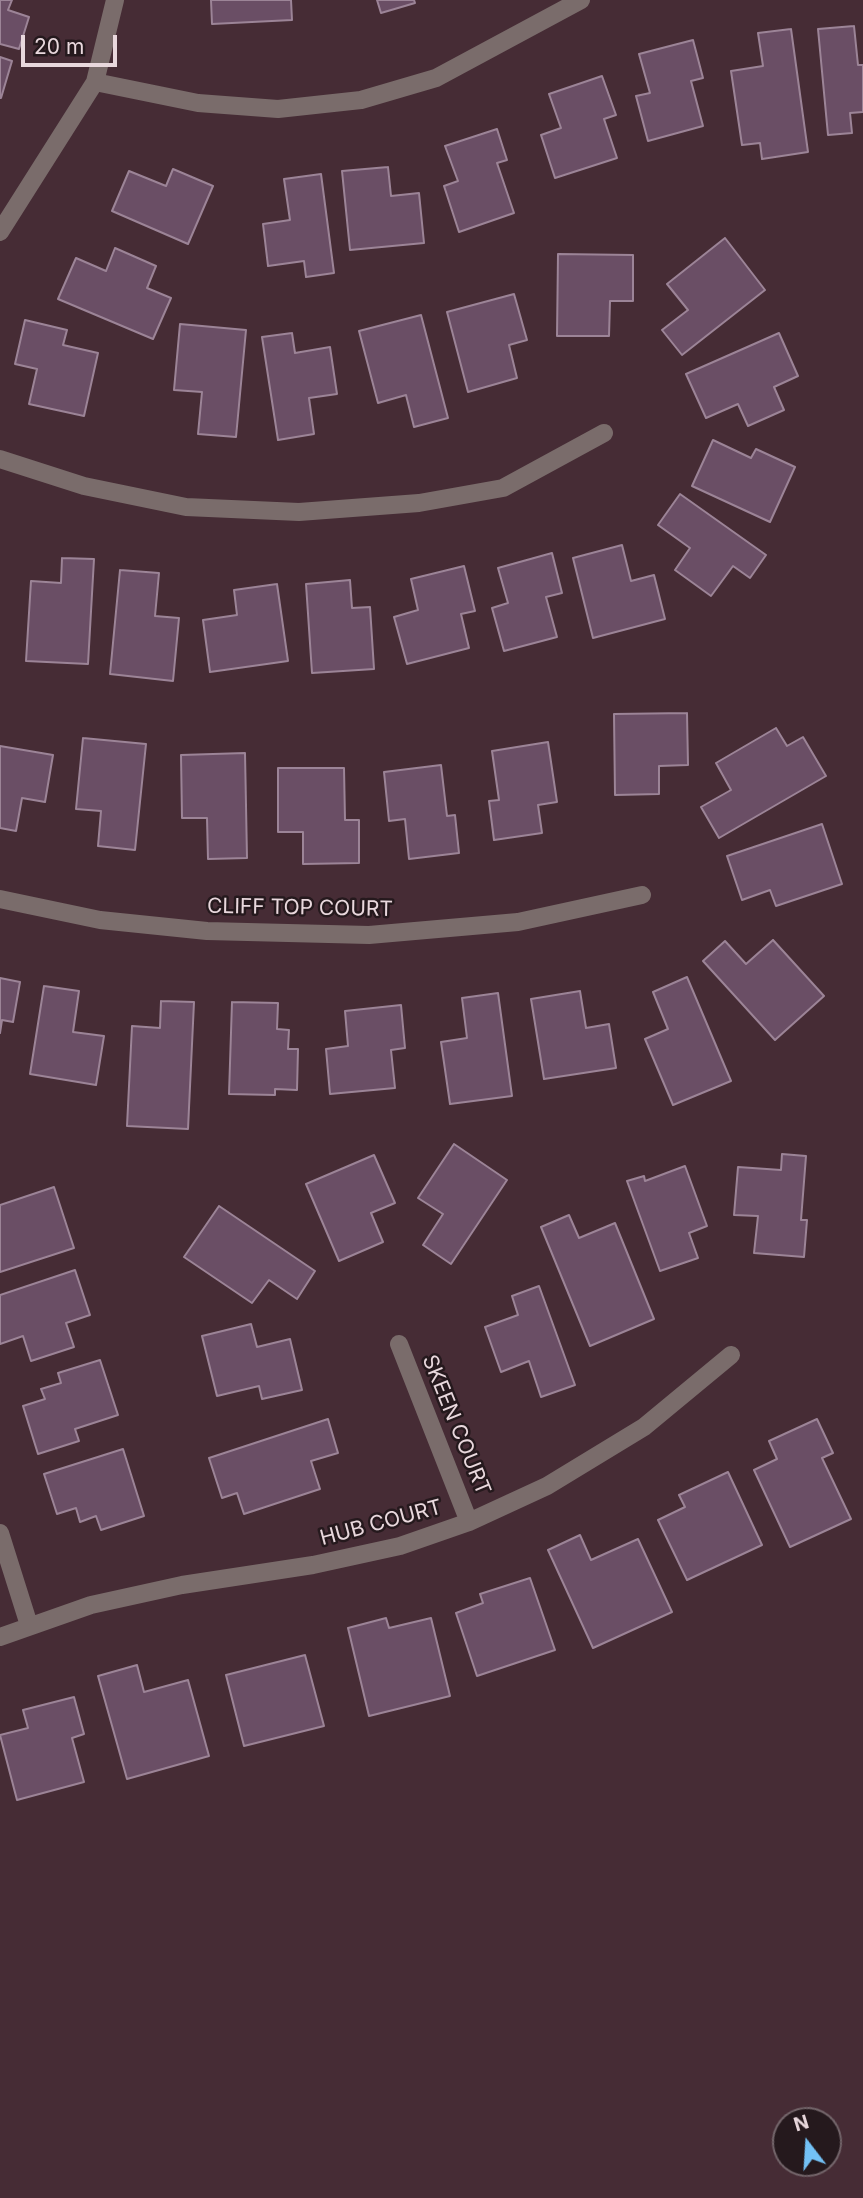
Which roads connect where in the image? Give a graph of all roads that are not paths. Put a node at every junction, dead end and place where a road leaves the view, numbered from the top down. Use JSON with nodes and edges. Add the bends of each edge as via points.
{"nodes":[{"id":1,"x":115,"y":0,"type":"edge"},
{"id":2,"x":581,"y":0,"type":"edge"},
{"id":3,"x":95,"y":82,"type":"junction"},
{"id":4,"x":0,"y":232,"type":"edge"},
{"id":5,"x":604,"y":433,"type":"dead end"},
{"id":6,"x":0,"y":459,"type":"edge"},
{"id":7,"x":642,"y":895,"type":"dead end"},
{"id":8,"x":0,"y":899,"type":"edge"},
{"id":9,"x":399,"y":1345,"type":"dead end"},
{"id":10,"x":732,"y":1355,"type":"dead end"},
{"id":11,"x":469,"y":1521,"type":"junction"},
{"id":12,"x":0,"y":1533,"type":"edge"},
{"id":13,"x":29,"y":1625,"type":"junction"},
{"id":14,"x":0,"y":1637,"type":"edge"}],
"edges":[{"from":1,"to":3,"type":"street"},
{"from":2,"to":3,"type":"street","via":[[436,78],[361,100],[278,109],[198,103]]},
{"from":3,"to":4,"type":"street"},
{"from":5,"to":6,"type":"street","via":[[503,488],[419,503],[299,512],[186,507],[84,486]]},
{"from":7,"to":8,"type":"street","name":"CLIFF TOP COURT","via":[[518,922],[369,935],[208,931],[100,920]]},
{"from":9,"to":11,"type":"street","name":"SKEEN COURT"},
{"from":10,"to":11,"type":"street","name":"HUB COURT","via":[[644,1427],[547,1486]]},
{"from":11,"to":13,"type":"street","name":"HUB COURT","via":[[400,1546],[91,1605]]},
{"from":12,"to":13,"type":"street"},
{"from":13,"to":14,"type":"street","name":"HUB COURT"}]}
